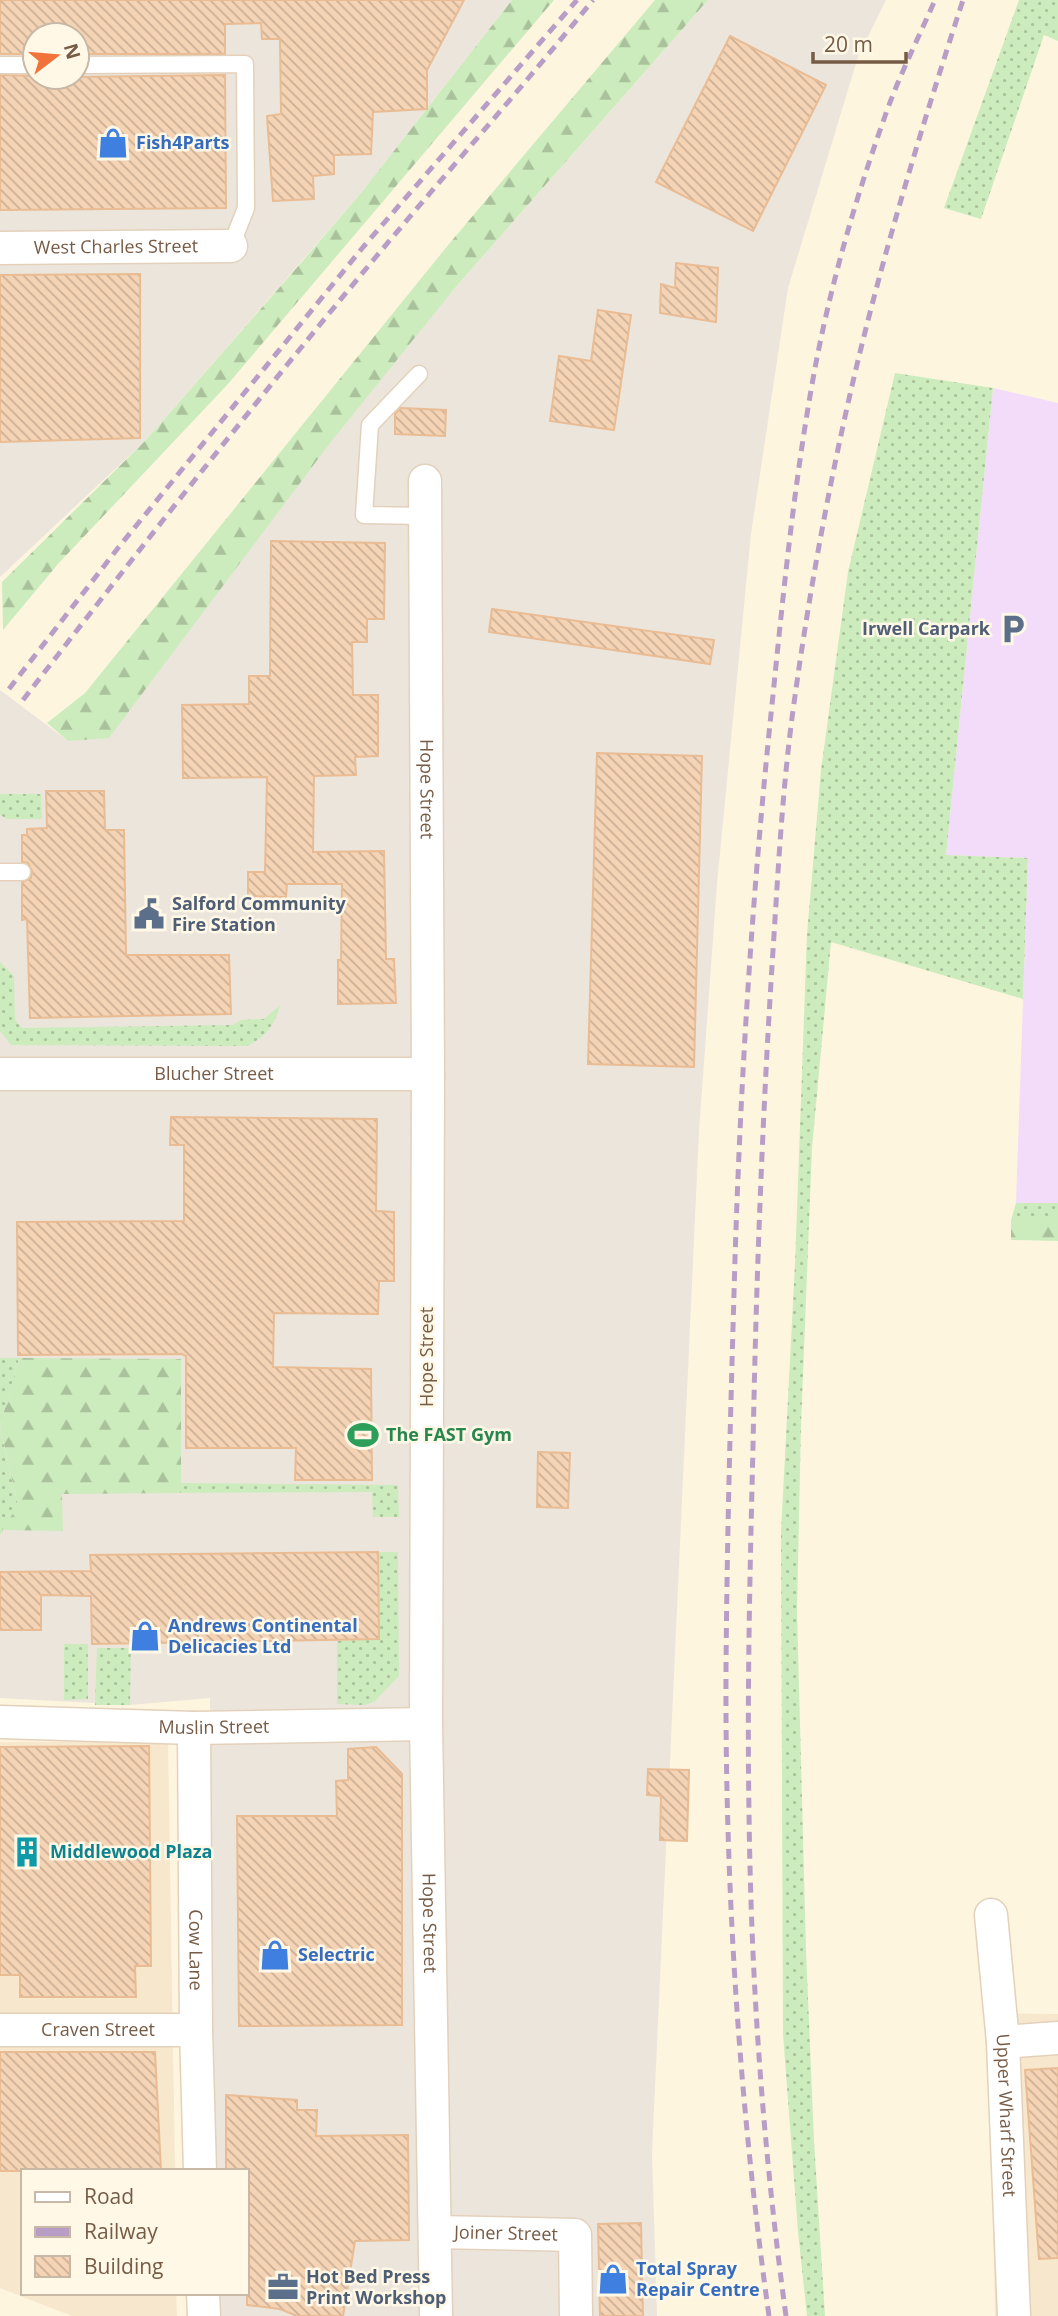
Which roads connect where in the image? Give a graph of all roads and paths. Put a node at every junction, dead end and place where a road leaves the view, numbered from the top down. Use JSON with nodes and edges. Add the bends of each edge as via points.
{"nodes":[{"id":1,"x":0,"y":65,"type":"edge"},
{"id":2,"x":21,"y":65,"type":"edge"},
{"id":3,"x":91,"y":65,"type":"edge"},
{"id":4,"x":231,"y":246,"type":"joint"},
{"id":5,"x":0,"y":248,"type":"edge"},
{"id":6,"x":419,"y":374,"type":"dead end"},
{"id":7,"x":425,"y":481,"type":"dead end"},
{"id":8,"x":424,"y":516,"type":"junction"},
{"id":9,"x":0,"y":872,"type":"edge"},
{"id":10,"x":22,"y":872,"type":"dead end"},
{"id":11,"x":0,"y":1074,"type":"edge"},
{"id":12,"x":428,"y":1074,"type":"junction"},
{"id":13,"x":0,"y":1722,"type":"edge"},
{"id":14,"x":426,"y":1724,"type":"junction"},
{"id":15,"x":194,"y":1728,"type":"junction"},
{"id":16,"x":991,"y":1915,"type":"dead end"},
{"id":17,"x":0,"y":2030,"type":"edge"},
{"id":18,"x":196,"y":2030,"type":"junction"},
{"id":19,"x":1058,"y":2038,"type":"edge"},
{"id":20,"x":1003,"y":2042,"type":"junction"},
{"id":21,"x":200,"y":2169,"type":"edge"},
{"id":22,"x":436,"y":2232,"type":"junction"},
{"id":23,"x":203,"y":2295,"type":"edge"},
{"id":24,"x":204,"y":2316,"type":"edge"},
{"id":25,"x":436,"y":2316,"type":"edge"},
{"id":26,"x":576,"y":2316,"type":"edge"},
{"id":27,"x":1014,"y":2316,"type":"edge"}],
"edges":[{"from":1,"to":2,"type":"lane"},
{"from":3,"to":4,"type":"lane","via":[[245,64],[246,208]]},
{"from":4,"to":5,"type":"street","name":"West Charles Street"},
{"from":6,"to":8,"type":"lane","via":[[370,425],[364,514]]},
{"from":7,"to":8,"type":"street","name":"Hope Street"},
{"from":8,"to":12,"type":"street","name":"Hope Street"},
{"from":9,"to":10,"type":"lane"},
{"from":11,"to":12,"type":"street","name":"Blucher Street"},
{"from":12,"to":14,"type":"street","name":"Hope Street"},
{"from":13,"to":15,"type":"street","name":"Muslin Street"},
{"from":14,"to":15,"type":"street","name":"Muslin Street"},
{"from":14,"to":22,"type":"street","name":"Hope Street"},
{"from":15,"to":18,"type":"street","name":"Cow Lane"},
{"from":16,"to":20,"type":"street","name":"Upper Wharf Street"},
{"from":17,"to":18,"type":"street","name":"Craven Street"},
{"from":18,"to":21,"type":"street","name":"Cow Lane"},
{"from":19,"to":20,"type":"street"},
{"from":20,"to":27,"type":"street","name":"Upper Wharf Street"},
{"from":22,"to":25,"type":"street","name":"Hope Street"},
{"from":22,"to":26,"type":"street","name":"Joiner Street","via":[[575,2235]]},
{"from":23,"to":24,"type":"street"}]}
